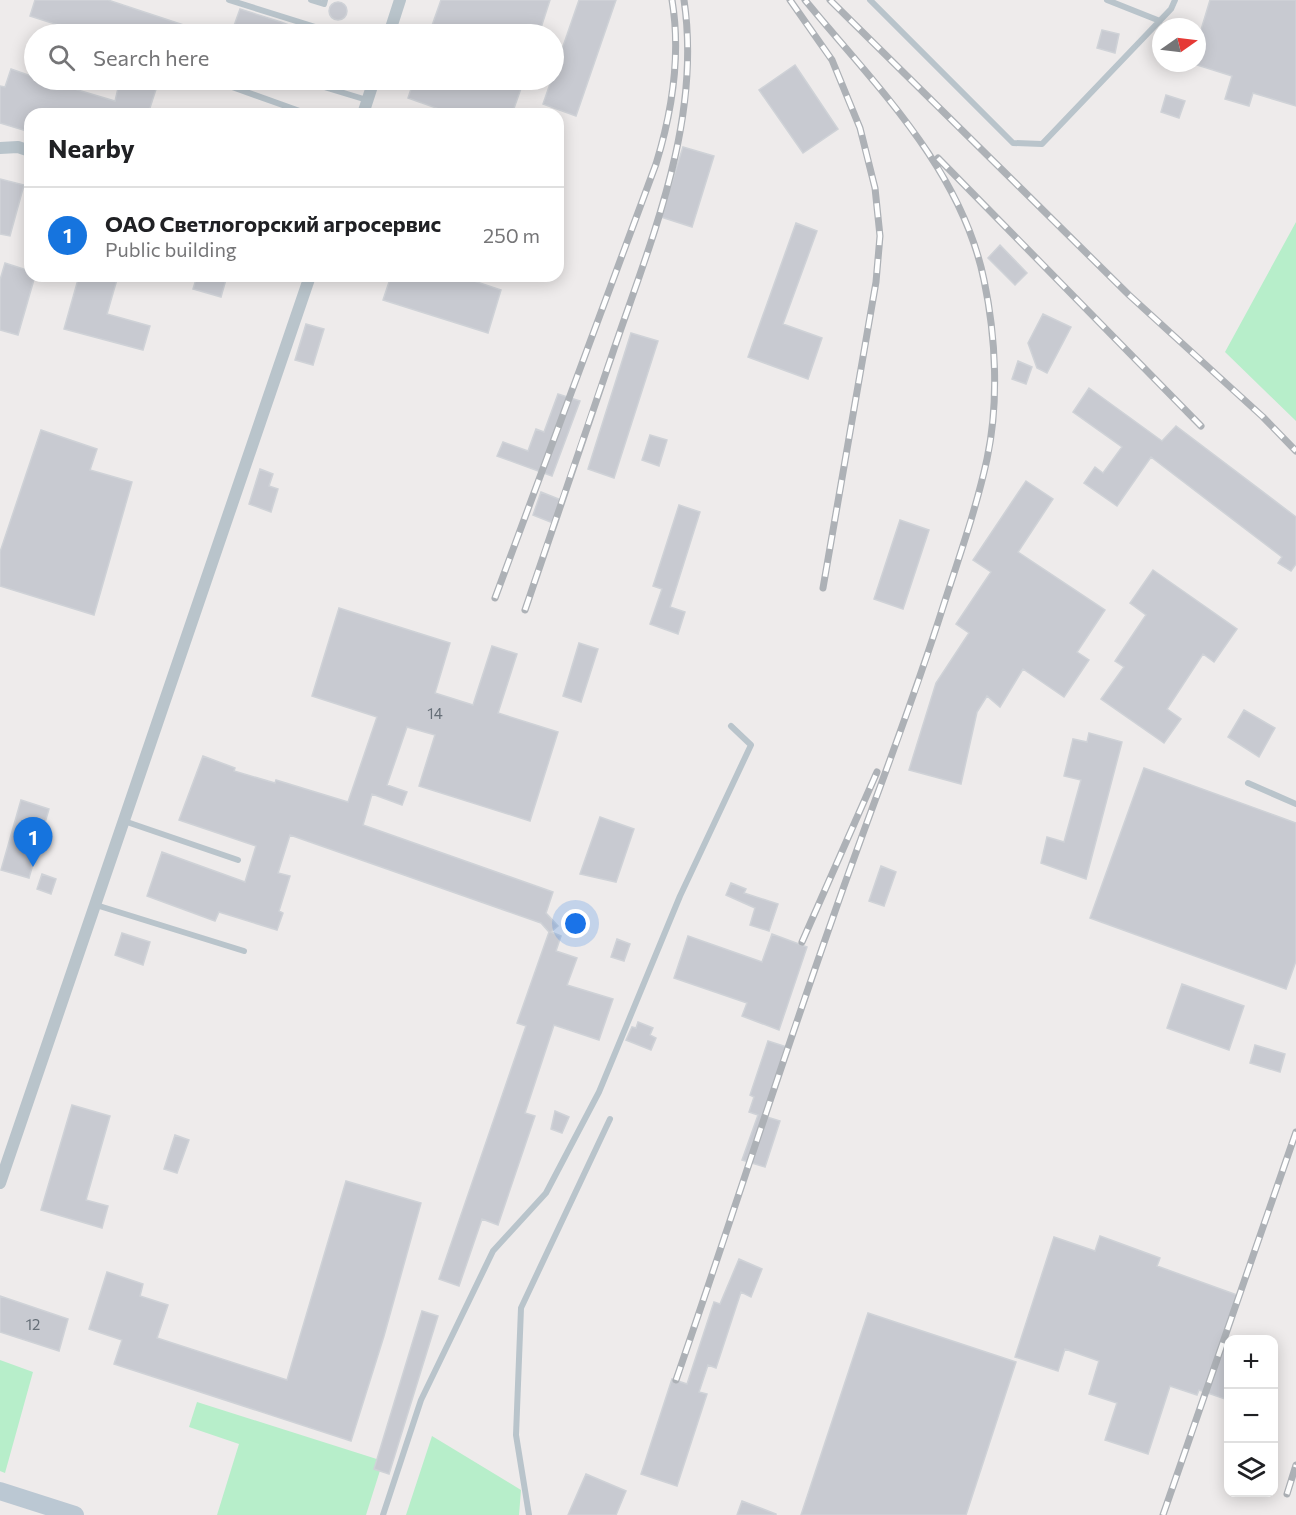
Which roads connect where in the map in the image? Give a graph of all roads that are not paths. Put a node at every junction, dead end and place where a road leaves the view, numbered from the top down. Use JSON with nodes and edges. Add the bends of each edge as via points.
{"nodes":[{"id":1,"x":230,"y":0,"type":"edge"},
{"id":2,"x":312,"y":0,"type":"edge"},
{"id":3,"x":325,"y":0,"type":"edge"},
{"id":4,"x":400,"y":0,"type":"edge"},
{"id":5,"x":870,"y":0,"type":"edge"},
{"id":6,"x":1107,"y":0,"type":"edge"},
{"id":7,"x":1175,"y":0,"type":"edge"},
{"id":8,"x":1152,"y":18,"type":"edge"},
{"id":9,"x":1162,"y":18,"type":"edge"},
{"id":10,"x":306,"y":24,"type":"edge"},
{"id":11,"x":392,"y":24,"type":"edge"},
{"id":12,"x":1152,"y":29,"type":"edge"},
{"id":13,"x":241,"y":90,"type":"edge"},
{"id":14,"x":334,"y":90,"type":"edge"},
{"id":15,"x":371,"y":90,"type":"edge"},
{"id":16,"x":368,"y":100,"type":"junction"},
{"id":17,"x":291,"y":108,"type":"edge"},
{"id":18,"x":365,"y":108,"type":"edge"},
{"id":19,"x":0,"y":140,"type":"edge"},
{"id":20,"x":0,"y":148,"type":"edge"},
{"id":21,"x":24,"y":149,"type":"edge"},
{"id":22,"x":308,"y":282,"type":"edge"},
{"id":23,"x":731,"y":726,"type":"dead end"},
{"id":24,"x":1248,"y":783,"type":"dead end"},
{"id":25,"x":1296,"y":804,"type":"edge"},
{"id":26,"x":124,"y":821,"type":"junction"},
{"id":27,"x":238,"y":860,"type":"dead end"},
{"id":28,"x":95,"y":904,"type":"junction"},
{"id":29,"x":244,"y":951,"type":"dead end"},
{"id":30,"x":610,"y":1119,"type":"dead end"},
{"id":31,"x":0,"y":1183,"type":"edge"},
{"id":32,"x":0,"y":1491,"type":"edge"},
{"id":33,"x":75,"y":1515,"type":"edge"},
{"id":34,"x":383,"y":1515,"type":"edge"},
{"id":35,"x":529,"y":1515,"type":"edge"}],
"edges":[{"from":1,"to":10,"type":"lane"},
{"from":2,"to":3,"type":"lane","via":[[324,4]]},
{"from":4,"to":11,"type":"street"},
{"from":5,"to":12,"type":"lane","via":[[1013,143],[1042,144]]},
{"from":6,"to":8,"type":"lane"},
{"from":7,"to":9,"type":"lane"},
{"from":13,"to":17,"type":"lane"},
{"from":14,"to":16,"type":"lane"},
{"from":15,"to":16,"type":"street"},
{"from":16,"to":18,"type":"street"},
{"from":19,"to":21,"type":"lane"},
{"from":20,"to":21,"type":"street"},
{"from":22,"to":26,"type":"street"},
{"from":23,"to":34,"type":"lane","via":[[751,745],[680,896],[599,1092],[546,1193],[493,1251],[421,1400]]},
{"from":24,"to":25,"type":"lane"},
{"from":26,"to":27,"type":"lane"},
{"from":26,"to":28,"type":"street"},
{"from":28,"to":29,"type":"lane"},
{"from":28,"to":31,"type":"street"},
{"from":30,"to":35,"type":"lane","via":[[520,1308],[516,1435]]},
{"from":32,"to":33,"type":"main road"}]}
